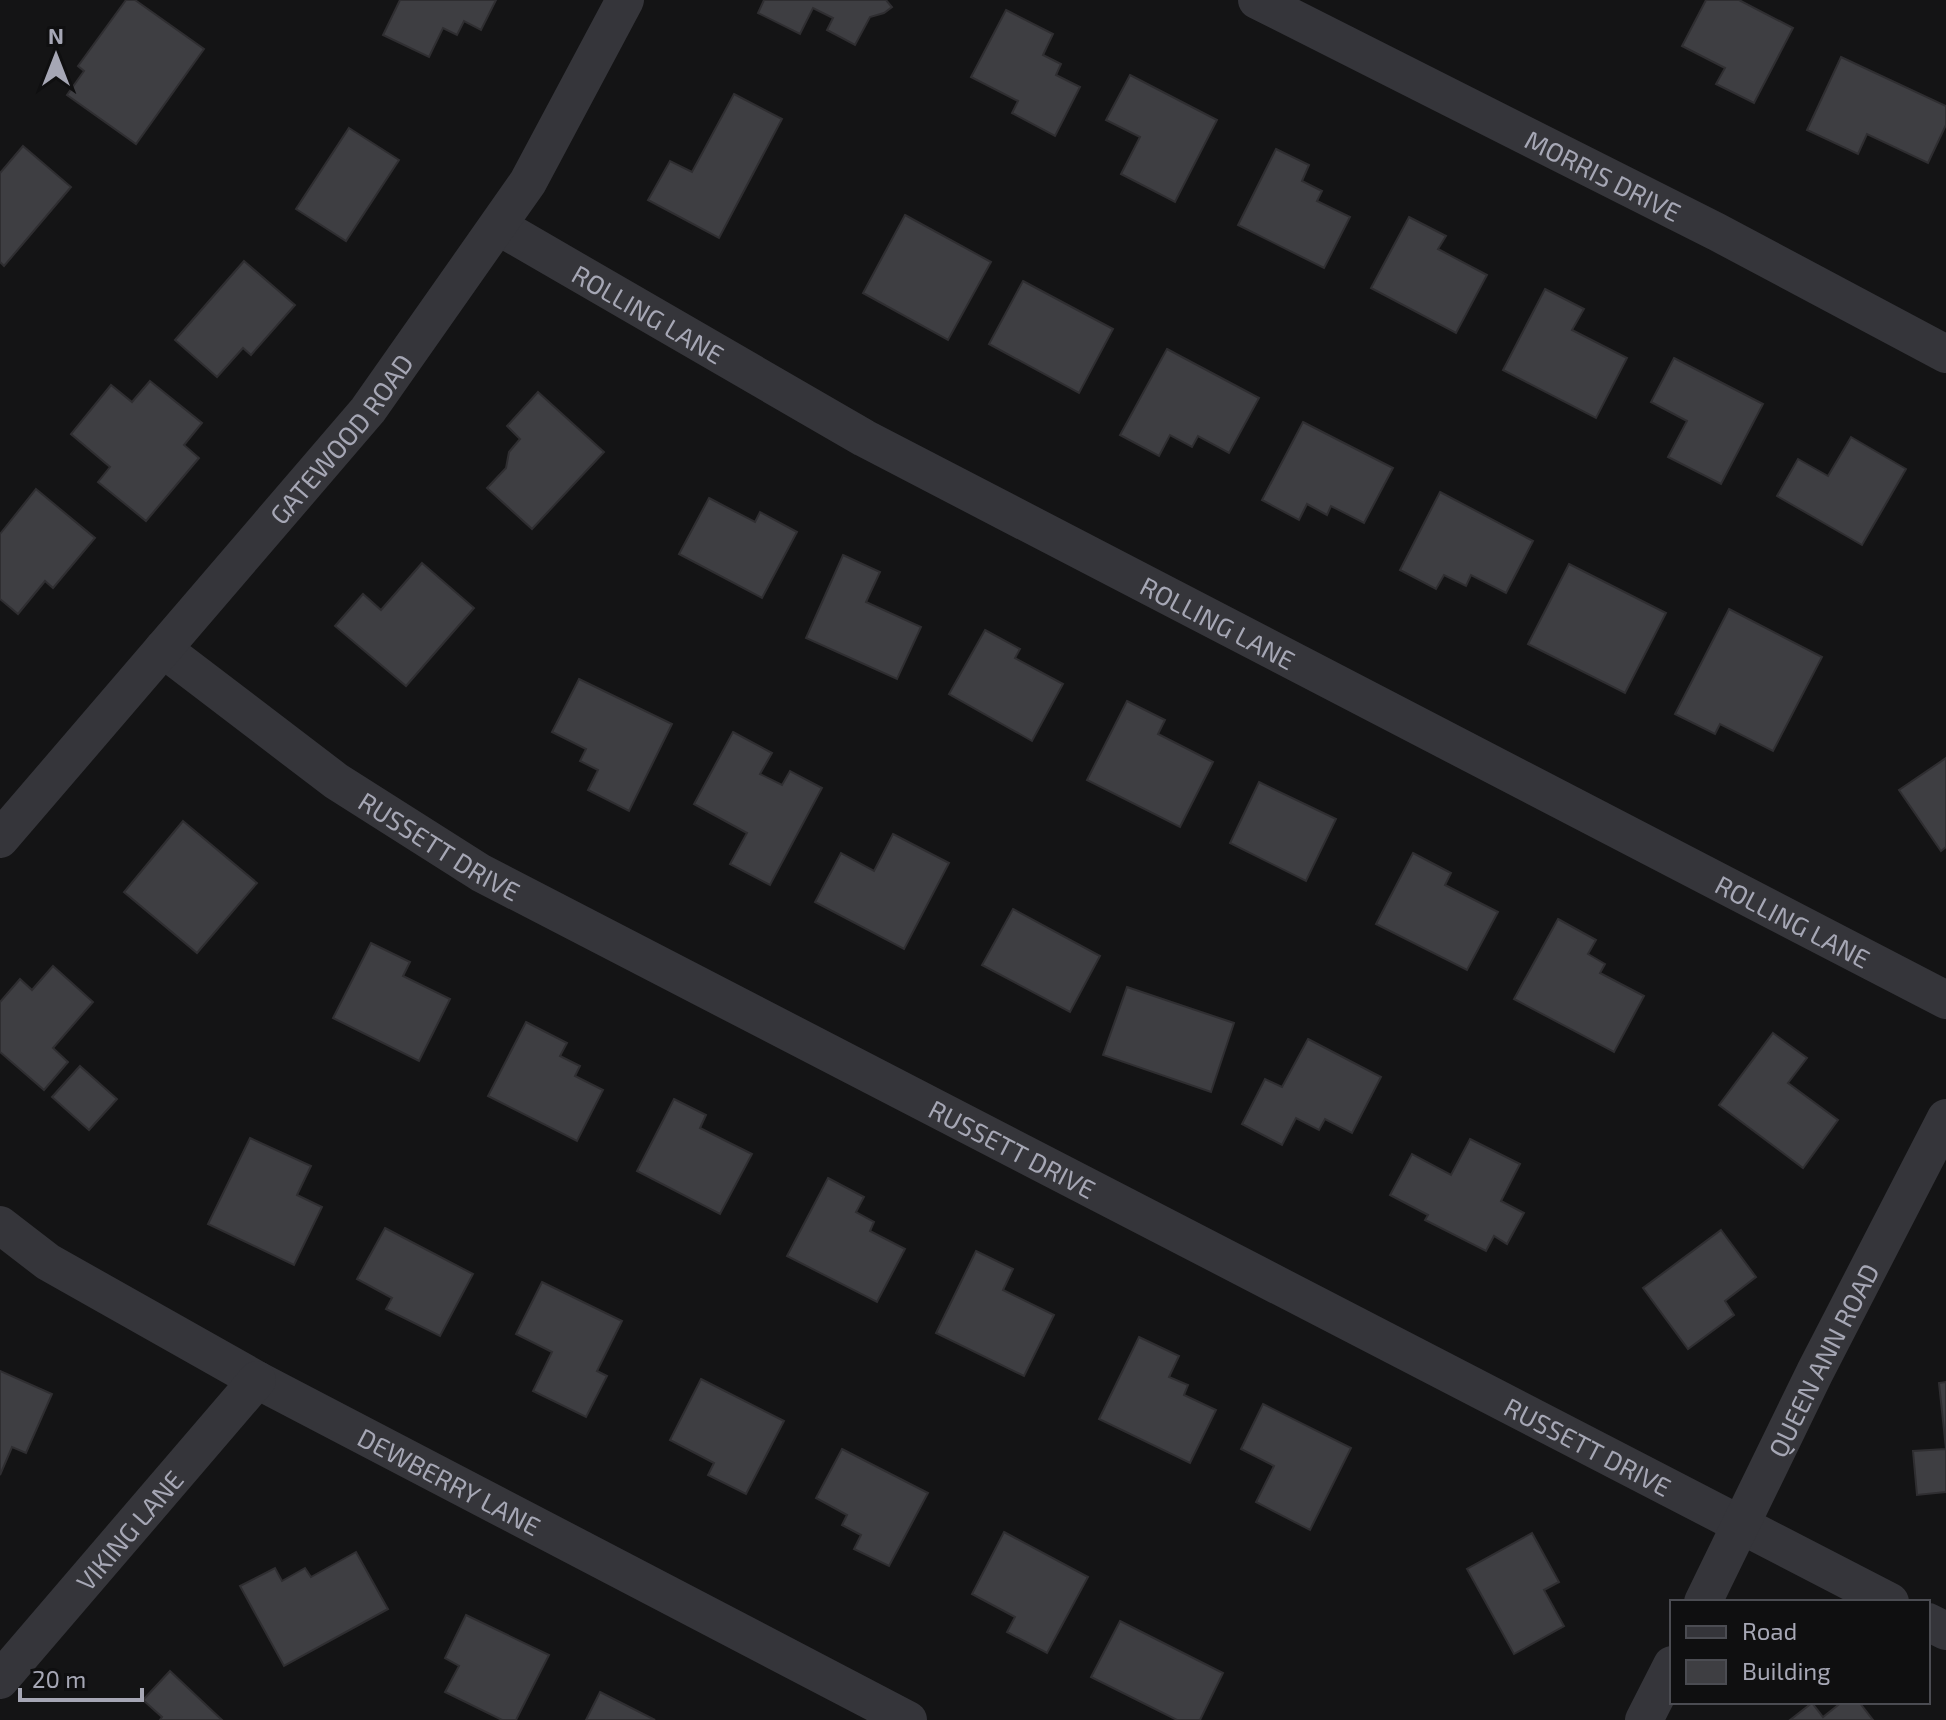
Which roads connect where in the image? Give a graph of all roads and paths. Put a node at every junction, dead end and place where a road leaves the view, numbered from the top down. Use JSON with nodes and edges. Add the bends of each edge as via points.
{"nodes":[{"id":1,"x":625,"y":0,"type":"edge"},
{"id":2,"x":1257,"y":0,"type":"edge"},
{"id":3,"x":1299,"y":9,"type":"edge"},
{"id":4,"x":498,"y":226,"type":"junction"},
{"id":5,"x":1946,"y":354,"type":"edge"},
{"id":6,"x":163,"y":649,"type":"junction"},
{"id":7,"x":0,"y":839,"type":"edge"},
{"id":8,"x":1946,"y":1000,"type":"edge"},
{"id":9,"x":1946,"y":1118,"type":"edge"},
{"id":10,"x":0,"y":1225,"type":"edge"},
{"id":11,"x":257,"y":1380,"type":"junction"},
{"id":12,"x":1742,"y":1525,"type":"junction"},
{"id":13,"x":1704,"y":1600,"type":"edge"},
{"id":14,"x":1886,"y":1600,"type":"edge"},
{"id":15,"x":1670,"y":1669,"type":"edge"},
{"id":16,"x":0,"y":1680,"type":"edge"},
{"id":17,"x":908,"y":1720,"type":"edge"},
{"id":18,"x":1644,"y":1720,"type":"edge"}],
"edges":[{"from":1,"to":4,"type":"street","name":"GATEWOOD ROAD","via":[[528,182]]},
{"from":2,"to":3,"type":"street","name":"MORRIS DRIVE"},
{"from":3,"to":5,"type":"street","name":"MORRIS DRIVE"},
{"from":4,"to":6,"type":"street","name":"GATEWOOD ROAD","via":[[368,410]]},
{"from":4,"to":8,"type":"street","name":"ROLLING LANE","via":[[864,438]]},
{"from":6,"to":7,"type":"street","name":"GATEWOOD ROAD"},
{"from":6,"to":12,"type":"street","name":"RUSSETT DRIVE","via":[[336,781],[481,873]]},
{"from":9,"to":12,"type":"street","name":"QUEEN ANN ROAD"},
{"from":10,"to":11,"type":"street","name":"DEWBERRY LANE","via":[[48,1262]]},
{"from":11,"to":16,"type":"street","name":"VIKING LANE"},
{"from":11,"to":17,"type":"street","name":"DEWBERRY LANE"},
{"from":12,"to":13,"type":"street","name":"QUEEN ANN ROAD"},
{"from":12,"to":14,"type":"street","name":"RUSSETT DRIVE"},
{"from":15,"to":18,"type":"street"}]}
